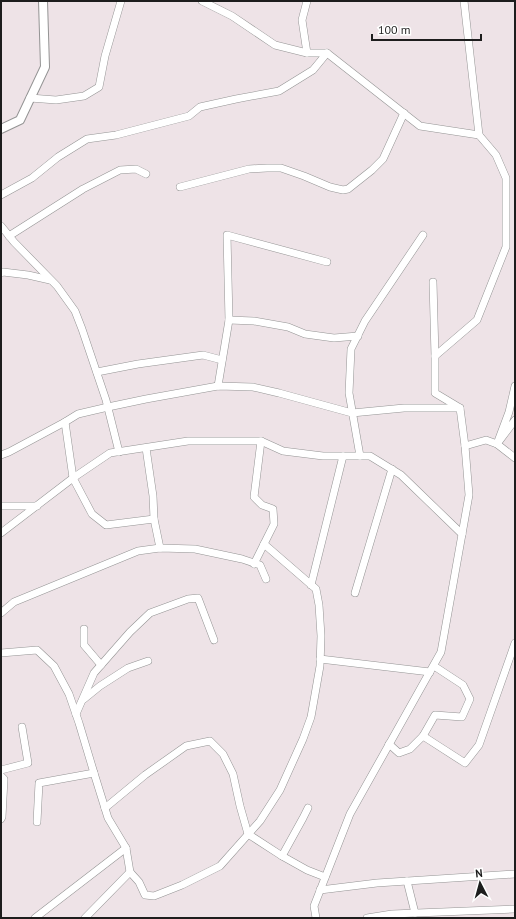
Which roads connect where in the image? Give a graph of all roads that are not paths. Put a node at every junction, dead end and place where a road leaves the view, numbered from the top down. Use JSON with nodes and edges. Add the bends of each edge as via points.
{"nodes":[{"id":1,"x":43,"y":1,"type":"edge"},
{"id":2,"x":121,"y":1,"type":"edge"},
{"id":3,"x":202,"y":1,"type":"edge"},
{"id":4,"x":307,"y":1,"type":"edge"},
{"id":5,"x":464,"y":1,"type":"edge"},
{"id":6,"x":307,"y":53,"type":"junction"},
{"id":7,"x":327,"y":54,"type":"junction"},
{"id":8,"x":30,"y":98,"type":"junction"},
{"id":9,"x":404,"y":113,"type":"junction"},
{"id":10,"x":1,"y":129,"type":"edge"},
{"id":11,"x":479,"y":135,"type":"junction"},
{"id":12,"x":146,"y":174,"type":"dead end"},
{"id":13,"x":180,"y":187,"type":"dead end"},
{"id":14,"x":1,"y":195,"type":"edge"},
{"id":15,"x":1,"y":226,"type":"edge"},
{"id":16,"x":424,"y":235,"type":"dead end"},
{"id":17,"x":9,"y":236,"type":"junction"},
{"id":18,"x":327,"y":262,"type":"dead end"},
{"id":19,"x":1,"y":273,"type":"edge"},
{"id":20,"x":50,"y":280,"type":"junction"},
{"id":21,"x":433,"y":282,"type":"dead end"},
{"id":22,"x":229,"y":320,"type":"junction"},
{"id":23,"x":358,"y":336,"type":"junction"},
{"id":24,"x":435,"y":356,"type":"junction"},
{"id":25,"x":222,"y":360,"type":"junction"},
{"id":26,"x":96,"y":372,"type":"junction"},
{"id":27,"x":218,"y":386,"type":"junction"},
{"id":28,"x":515,"y":386,"type":"edge"},
{"id":29,"x":108,"y":407,"type":"junction"},
{"id":30,"x":460,"y":408,"type":"junction"},
{"id":31,"x":352,"y":413,"type":"junction"},
{"id":32,"x":515,"y":420,"type":"edge"},
{"id":33,"x":65,"y":422,"type":"junction"},
{"id":34,"x":261,"y":441,"type":"junction"},
{"id":35,"x":497,"y":444,"type":"junction"},
{"id":36,"x":465,"y":446,"type":"junction"},
{"id":37,"x":146,"y":448,"type":"junction"},
{"id":38,"x":119,"y":452,"type":"junction"},
{"id":39,"x":1,"y":455,"type":"edge"},
{"id":40,"x":343,"y":456,"type":"junction"},
{"id":41,"x":360,"y":456,"type":"junction"},
{"id":42,"x":515,"y":458,"type":"edge"},
{"id":43,"x":392,"y":469,"type":"junction"},
{"id":44,"x":73,"y":478,"type":"junction"},
{"id":45,"x":1,"y":506,"type":"edge"},
{"id":46,"x":37,"y":506,"type":"junction"},
{"id":47,"x":154,"y":520,"type":"junction"},
{"id":48,"x":1,"y":533,"type":"edge"},
{"id":49,"x":462,"y":534,"type":"junction"},
{"id":50,"x":264,"y":544,"type":"junction"},
{"id":51,"x":160,"y":548,"type":"junction"},
{"id":52,"x":254,"y":564,"type":"junction"},
{"id":53,"x":266,"y":580,"type":"dead end"},
{"id":54,"x":312,"y":585,"type":"junction"},
{"id":55,"x":355,"y":593,"type":"dead end"},
{"id":56,"x":1,"y":613,"type":"edge"},
{"id":57,"x":84,"y":629,"type":"dead end"},
{"id":58,"x":214,"y":640,"type":"dead end"},
{"id":59,"x":515,"y":643,"type":"edge"},
{"id":60,"x":1,"y":653,"type":"edge"},
{"id":61,"x":320,"y":659,"type":"junction"},
{"id":62,"x":148,"y":661,"type":"dead end"},
{"id":63,"x":101,"y":665,"type":"junction"},
{"id":64,"x":432,"y":669,"type":"junction"},
{"id":65,"x":82,"y":701,"type":"junction"},
{"id":66,"x":76,"y":714,"type":"junction"},
{"id":67,"x":22,"y":727,"type":"dead end"},
{"id":68,"x":423,"y":736,"type":"junction"},
{"id":69,"x":389,"y":744,"type":"junction"},
{"id":70,"x":1,"y":770,"type":"edge"},
{"id":71,"x":94,"y":773,"type":"junction"},
{"id":72,"x":1,"y":776,"type":"edge"},
{"id":73,"x":105,"y":808,"type":"junction"},
{"id":74,"x":308,"y":808,"type":"dead end"},
{"id":75,"x":1,"y":819,"type":"edge"},
{"id":76,"x":37,"y":822,"type":"dead end"},
{"id":77,"x":248,"y":834,"type":"junction"},
{"id":78,"x":126,"y":848,"type":"junction"},
{"id":79,"x":282,"y":856,"type":"junction"},
{"id":80,"x":130,"y":872,"type":"junction"},
{"id":81,"x":515,"y":874,"type":"edge"},
{"id":82,"x":325,"y":877,"type":"junction"},
{"id":83,"x":407,"y":881,"type":"junction"},
{"id":84,"x":320,"y":890,"type":"junction"},
{"id":85,"x":515,"y":909,"type":"edge"},
{"id":86,"x":415,"y":913,"type":"junction"},
{"id":87,"x":35,"y":918,"type":"edge"},
{"id":88,"x":85,"y":918,"type":"edge"},
{"id":89,"x":316,"y":918,"type":"edge"},
{"id":90,"x":367,"y":918,"type":"edge"}],
"edges":[{"from":1,"to":8,"type":"street","via":[[45,67]]},
{"from":2,"to":8,"type":"street","via":[[99,87],[84,96],[56,100]]},
{"from":3,"to":6,"type":"street","via":[[232,16],[276,44]]},
{"from":4,"to":6,"type":"street","via":[[302,20]]},
{"from":5,"to":11,"type":"street"},
{"from":6,"to":7,"type":"street"},
{"from":7,"to":9,"type":"street"},
{"from":7,"to":14,"type":"street","via":[[313,70],[279,91],[200,108],[189,116],[116,135],[87,139],[58,157],[32,178]]},
{"from":8,"to":10,"type":"street","via":[[20,120]]},
{"from":9,"to":11,"type":"street","via":[[420,126]]},
{"from":9,"to":13,"type":"street","via":[[383,159],[348,189],[330,187],[281,168],[249,169]]},
{"from":11,"to":24,"type":"street","via":[[496,155],[506,178],[506,247],[477,320]]},
{"from":12,"to":17,"type":"street","via":[[136,170],[120,170],[83,189]]},
{"from":15,"to":17,"type":"street"},
{"from":16,"to":23,"type":"street","via":[[365,321]]},
{"from":17,"to":20,"type":"street"},
{"from":18,"to":22,"type":"street","via":[[227,235]]},
{"from":19,"to":20,"type":"street"},
{"from":20,"to":26,"type":"street","via":[[75,311]]},
{"from":21,"to":24,"type":"street"},
{"from":22,"to":23,"type":"street","via":[[254,321],[288,327],[305,334],[334,338]]},
{"from":22,"to":25,"type":"street"},
{"from":23,"to":31,"type":"street","via":[[351,349],[349,393]]},
{"from":24,"to":30,"type":"street","via":[[435,393]]},
{"from":25,"to":26,"type":"street","via":[[203,355]]},
{"from":25,"to":27,"type":"street"},
{"from":26,"to":29,"type":"street"},
{"from":27,"to":29,"type":"street"},
{"from":27,"to":31,"type":"street","via":[[253,387]]},
{"from":28,"to":35,"type":"street"},
{"from":29,"to":33,"type":"street","via":[[78,414]]},
{"from":29,"to":38,"type":"street"},
{"from":30,"to":31,"type":"street","via":[[404,408]]},
{"from":30,"to":36,"type":"street"},
{"from":31,"to":41,"type":"street"},
{"from":32,"to":35,"type":"street"},
{"from":33,"to":39,"type":"street"},
{"from":33,"to":44,"type":"street"},
{"from":34,"to":37,"type":"street","via":[[188,441]]},
{"from":34,"to":40,"type":"street","via":[[283,451]]},
{"from":34,"to":50,"type":"street","via":[[254,497],[262,505],[273,509],[274,524]]},
{"from":35,"to":36,"type":"street","via":[[486,440]]},
{"from":35,"to":42,"type":"street"},
{"from":36,"to":49,"type":"street","via":[[469,495]]},
{"from":37,"to":38,"type":"street"},
{"from":37,"to":47,"type":"street"},
{"from":38,"to":44,"type":"street","via":[[110,453]]},
{"from":40,"to":41,"type":"street"},
{"from":40,"to":54,"type":"street"},
{"from":41,"to":43,"type":"street","via":[[370,456]]},
{"from":43,"to":49,"type":"street"},
{"from":43,"to":55,"type":"street"},
{"from":44,"to":46,"type":"street"},
{"from":44,"to":47,"type":"street","via":[[92,514],[106,525]]},
{"from":45,"to":46,"type":"street"},
{"from":46,"to":48,"type":"street"},
{"from":47,"to":51,"type":"street"},
{"from":49,"to":64,"type":"street","via":[[441,652]]},
{"from":50,"to":52,"type":"street"},
{"from":50,"to":54,"type":"street"},
{"from":51,"to":52,"type":"street","via":[[195,549]]},
{"from":51,"to":56,"type":"street","via":[[130,554],[14,602]]},
{"from":52,"to":53,"type":"street","via":[[260,566]]},
{"from":54,"to":61,"type":"street","via":[[316,589],[319,605]]},
{"from":57,"to":63,"type":"street","via":[[84,645]]},
{"from":58,"to":63,"type":"street","via":[[198,598],[188,599],[150,613]]},
{"from":59,"to":68,"type":"street","via":[[479,745],[465,763]]},
{"from":60,"to":66,"type":"street","via":[[37,650],[54,666]]},
{"from":61,"to":64,"type":"street"},
{"from":61,"to":77,"type":"street","via":[[311,717],[303,739],[280,790],[260,821]]},
{"from":62,"to":65,"type":"street","via":[[128,668]]},
{"from":63,"to":65,"type":"street","via":[[94,673]]},
{"from":64,"to":68,"type":"street","via":[[463,684],[470,700],[462,717],[435,715]]},
{"from":64,"to":69,"type":"street"},
{"from":65,"to":66,"type":"street"},
{"from":66,"to":71,"type":"street"},
{"from":67,"to":70,"type":"street","via":[[28,763]]},
{"from":68,"to":69,"type":"street","via":[[410,749],[399,753]]},
{"from":69,"to":82,"type":"street","via":[[350,814]]},
{"from":71,"to":73,"type":"street"},
{"from":71,"to":76,"type":"street","via":[[39,782]]},
{"from":72,"to":75,"type":"street","via":[[4,779]]},
{"from":73,"to":77,"type":"street","via":[[186,746],[210,742],[223,754],[233,774]]},
{"from":73,"to":78,"type":"street"},
{"from":74,"to":79,"type":"street"},
{"from":77,"to":79,"type":"street"},
{"from":77,"to":80,"type":"street","via":[[220,866],[154,896],[145,895],[139,882]]},
{"from":78,"to":80,"type":"street"},
{"from":78,"to":87,"type":"street"},
{"from":79,"to":82,"type":"street"},
{"from":80,"to":88,"type":"street"},
{"from":81,"to":83,"type":"street"},
{"from":82,"to":84,"type":"street"},
{"from":83,"to":84,"type":"street"},
{"from":83,"to":86,"type":"street"},
{"from":84,"to":89,"type":"street","via":[[314,906]]},
{"from":85,"to":86,"type":"street"},
{"from":86,"to":90,"type":"street"}]}
